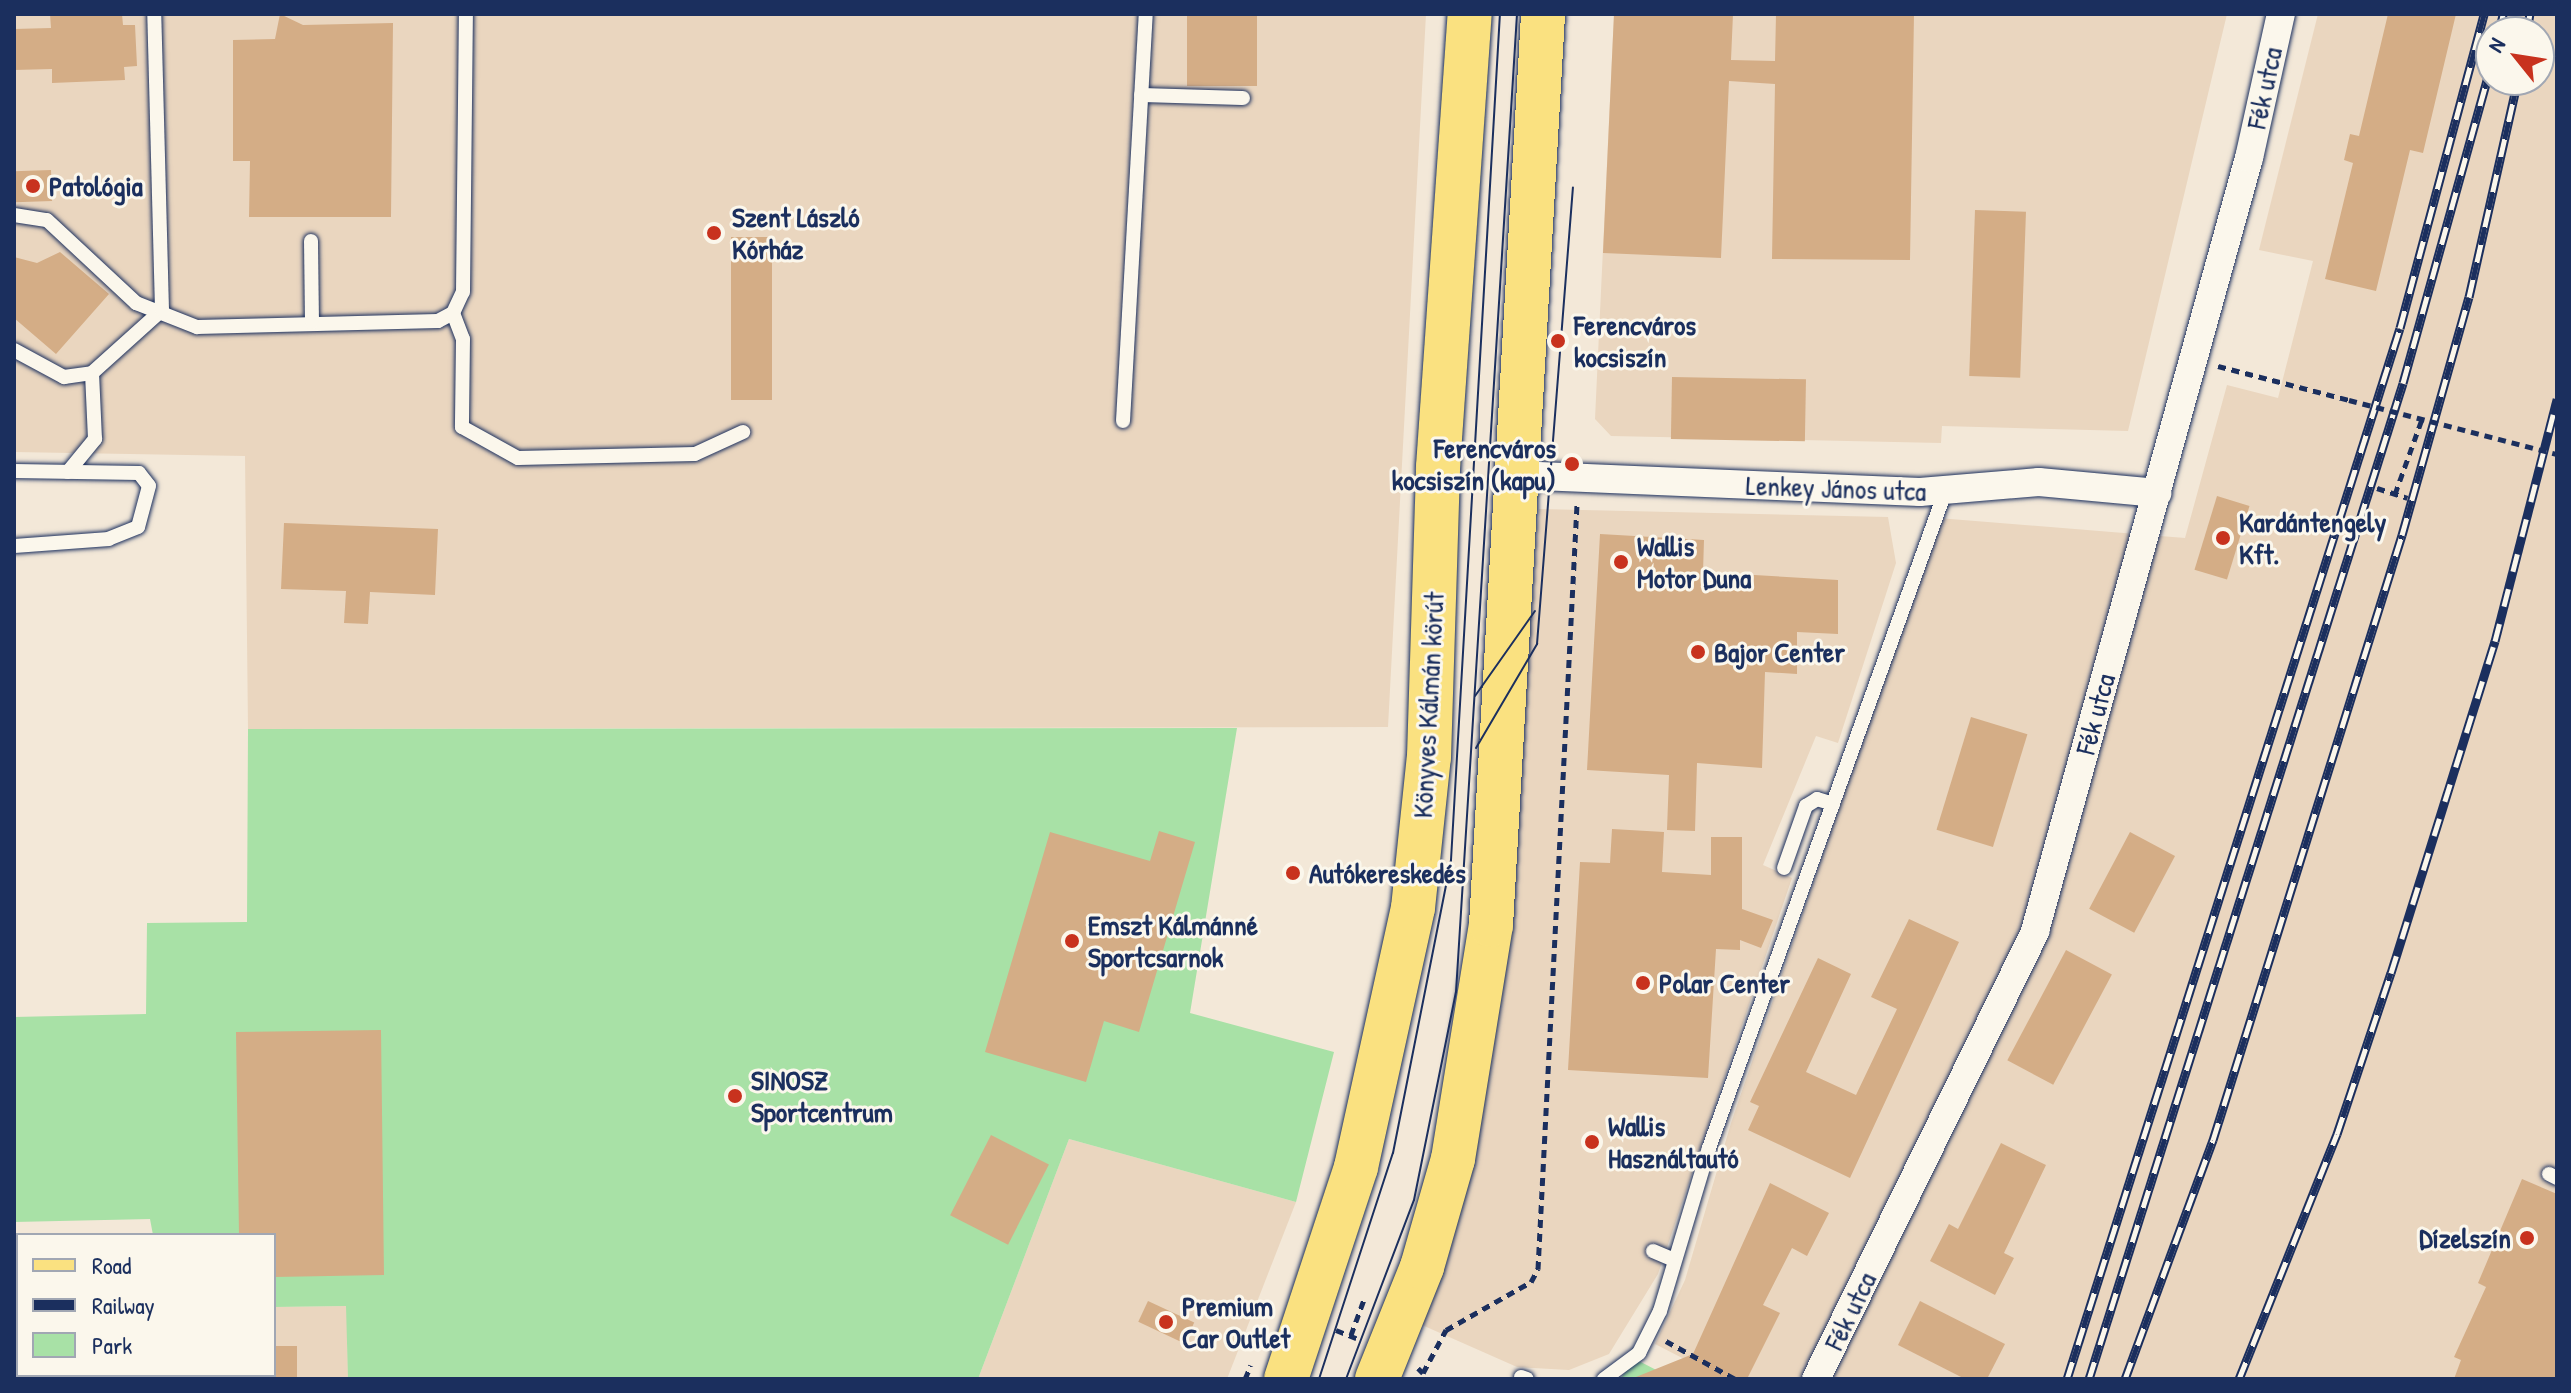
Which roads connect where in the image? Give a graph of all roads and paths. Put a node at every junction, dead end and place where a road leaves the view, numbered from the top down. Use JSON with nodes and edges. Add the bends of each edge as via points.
{"nodes":[{"id":1,"x":154,"y":14,"type":"edge"},
{"id":2,"x":466,"y":14,"type":"edge"},
{"id":3,"x":1146,"y":14,"type":"edge"},
{"id":4,"x":1470,"y":14,"type":"edge"},
{"id":5,"x":1543,"y":14,"type":"edge"},
{"id":6,"x":2281,"y":14,"type":"edge"},
{"id":7,"x":1141,"y":95,"type":"junction"},
{"id":8,"x":1243,"y":98,"type":"dead end"},
{"id":9,"x":14,"y":215,"type":"edge"},
{"id":10,"x":311,"y":241,"type":"dead end"},
{"id":11,"x":162,"y":310,"type":"junction"},
{"id":12,"x":453,"y":313,"type":"junction"},
{"id":13,"x":312,"y":322,"type":"junction"},
{"id":14,"x":14,"y":350,"type":"edge"},
{"id":15,"x":2195,"y":360,"type":"junction"},
{"id":16,"x":92,"y":373,"type":"junction"},
{"id":17,"x":2422,"y":419,"type":"junction"},
{"id":18,"x":1123,"y":421,"type":"dead end"},
{"id":19,"x":743,"y":432,"type":"dead end"},
{"id":20,"x":2557,"y":454,"type":"edge"},
{"id":21,"x":14,"y":471,"type":"edge"},
{"id":22,"x":68,"y":472,"type":"junction"},
{"id":23,"x":1515,"y":475,"type":"junction"},
{"id":24,"x":1578,"y":478,"type":"junction"},
{"id":25,"x":2377,"y":488,"type":"dead end"},
{"id":26,"x":1945,"y":492,"type":"junction"},
{"id":27,"x":2157,"y":493,"type":"junction"},
{"id":28,"x":2395,"y":494,"type":"junction"},
{"id":29,"x":2407,"y":498,"type":"dead end"},
{"id":30,"x":14,"y":546,"type":"edge"},
{"id":31,"x":1833,"y":804,"type":"junction"},
{"id":32,"x":1784,"y":868,"type":"dead end"},
{"id":33,"x":1653,"y":1251,"type":"dead end"},
{"id":34,"x":1674,"y":1260,"type":"junction"},
{"id":35,"x":1364,"y":1299,"type":"dead end"},
{"id":36,"x":1331,"y":1328,"type":"junction"},
{"id":37,"x":1651,"y":1333,"type":"junction"},
{"id":38,"x":1384,"y":1365,"type":"edge"},
{"id":39,"x":1286,"y":1379,"type":"edge"},
{"id":40,"x":1604,"y":1379,"type":"edge"},
{"id":41,"x":1735,"y":1379,"type":"edge"},
{"id":42,"x":1816,"y":1379,"type":"edge"}],
"edges":[{"from":1,"to":11,"type":"lane"},
{"from":2,"to":12,"type":"lane","via":[[463,292]]},
{"from":3,"to":7,"type":"lane"},
{"from":4,"to":36,"type":"main road","name":"Könyves Kálmán körút","via":[[1438,467],[1429,757],[1413,908],[1356,1167]]},
{"from":5,"to":23,"type":"main road"},
{"from":6,"to":15,"type":"street","name":"Fék utca"},
{"from":7,"to":8,"type":"lane"},
{"from":7,"to":18,"type":"lane"},
{"from":9,"to":11,"type":"lane","via":[[47,220],[122,292]]},
{"from":10,"to":13,"type":"lane"},
{"from":11,"to":13,"type":"lane","via":[[197,327]]},
{"from":11,"to":16,"type":"lane"},
{"from":12,"to":13,"type":"lane","via":[[438,321]]},
{"from":12,"to":19,"type":"lane","via":[[463,339],[462,427],[518,458],[695,454]]},
{"from":14,"to":16,"type":"lane","via":[[64,377]]},
{"from":15,"to":17,"type":"path","bridge":true},
{"from":15,"to":27,"type":"street","name":"Fék utca"},
{"from":16,"to":22,"type":"lane","via":[[95,439]]},
{"from":17,"to":20,"type":"path","bridge":true},
{"from":17,"to":28,"type":"path"},
{"from":21,"to":22,"type":"lane"},
{"from":22,"to":30,"type":"lane","via":[[139,473],[149,486],[138,527],[109,539]]},
{"from":23,"to":24,"type":"street","name":"Lenkey János utca"},
{"from":23,"to":38,"type":"main road","via":[[1491,925],[1472,1074],[1422,1267]]},
{"from":24,"to":26,"type":"street","name":"Lenkey János utca"},
{"from":24,"to":38,"type":"path","via":[[1538,1269],[1531,1282],[1446,1330],[1423,1373]]},
{"from":25,"to":28,"type":"path"},
{"from":26,"to":27,"type":"street","name":"Lenkey János utca","via":[[2039,482]]},
{"from":26,"to":31,"type":"lane"},
{"from":27,"to":42,"type":"street","name":"Fék utca","via":[[2035,931]]},
{"from":28,"to":29,"type":"path"},
{"from":31,"to":32,"type":"lane","via":[[1817,799],[1806,806]]},
{"from":31,"to":34,"type":"lane"},
{"from":33,"to":34,"type":"lane"},
{"from":34,"to":37,"type":"lane"},
{"from":35,"to":36,"type":"path"},
{"from":36,"to":38,"type":"path"},
{"from":36,"to":39,"type":"main road","name":"Könyves Kálmán körút"},
{"from":37,"to":40,"type":"lane","via":[[1639,1353]]},
{"from":37,"to":41,"type":"path"}]}
